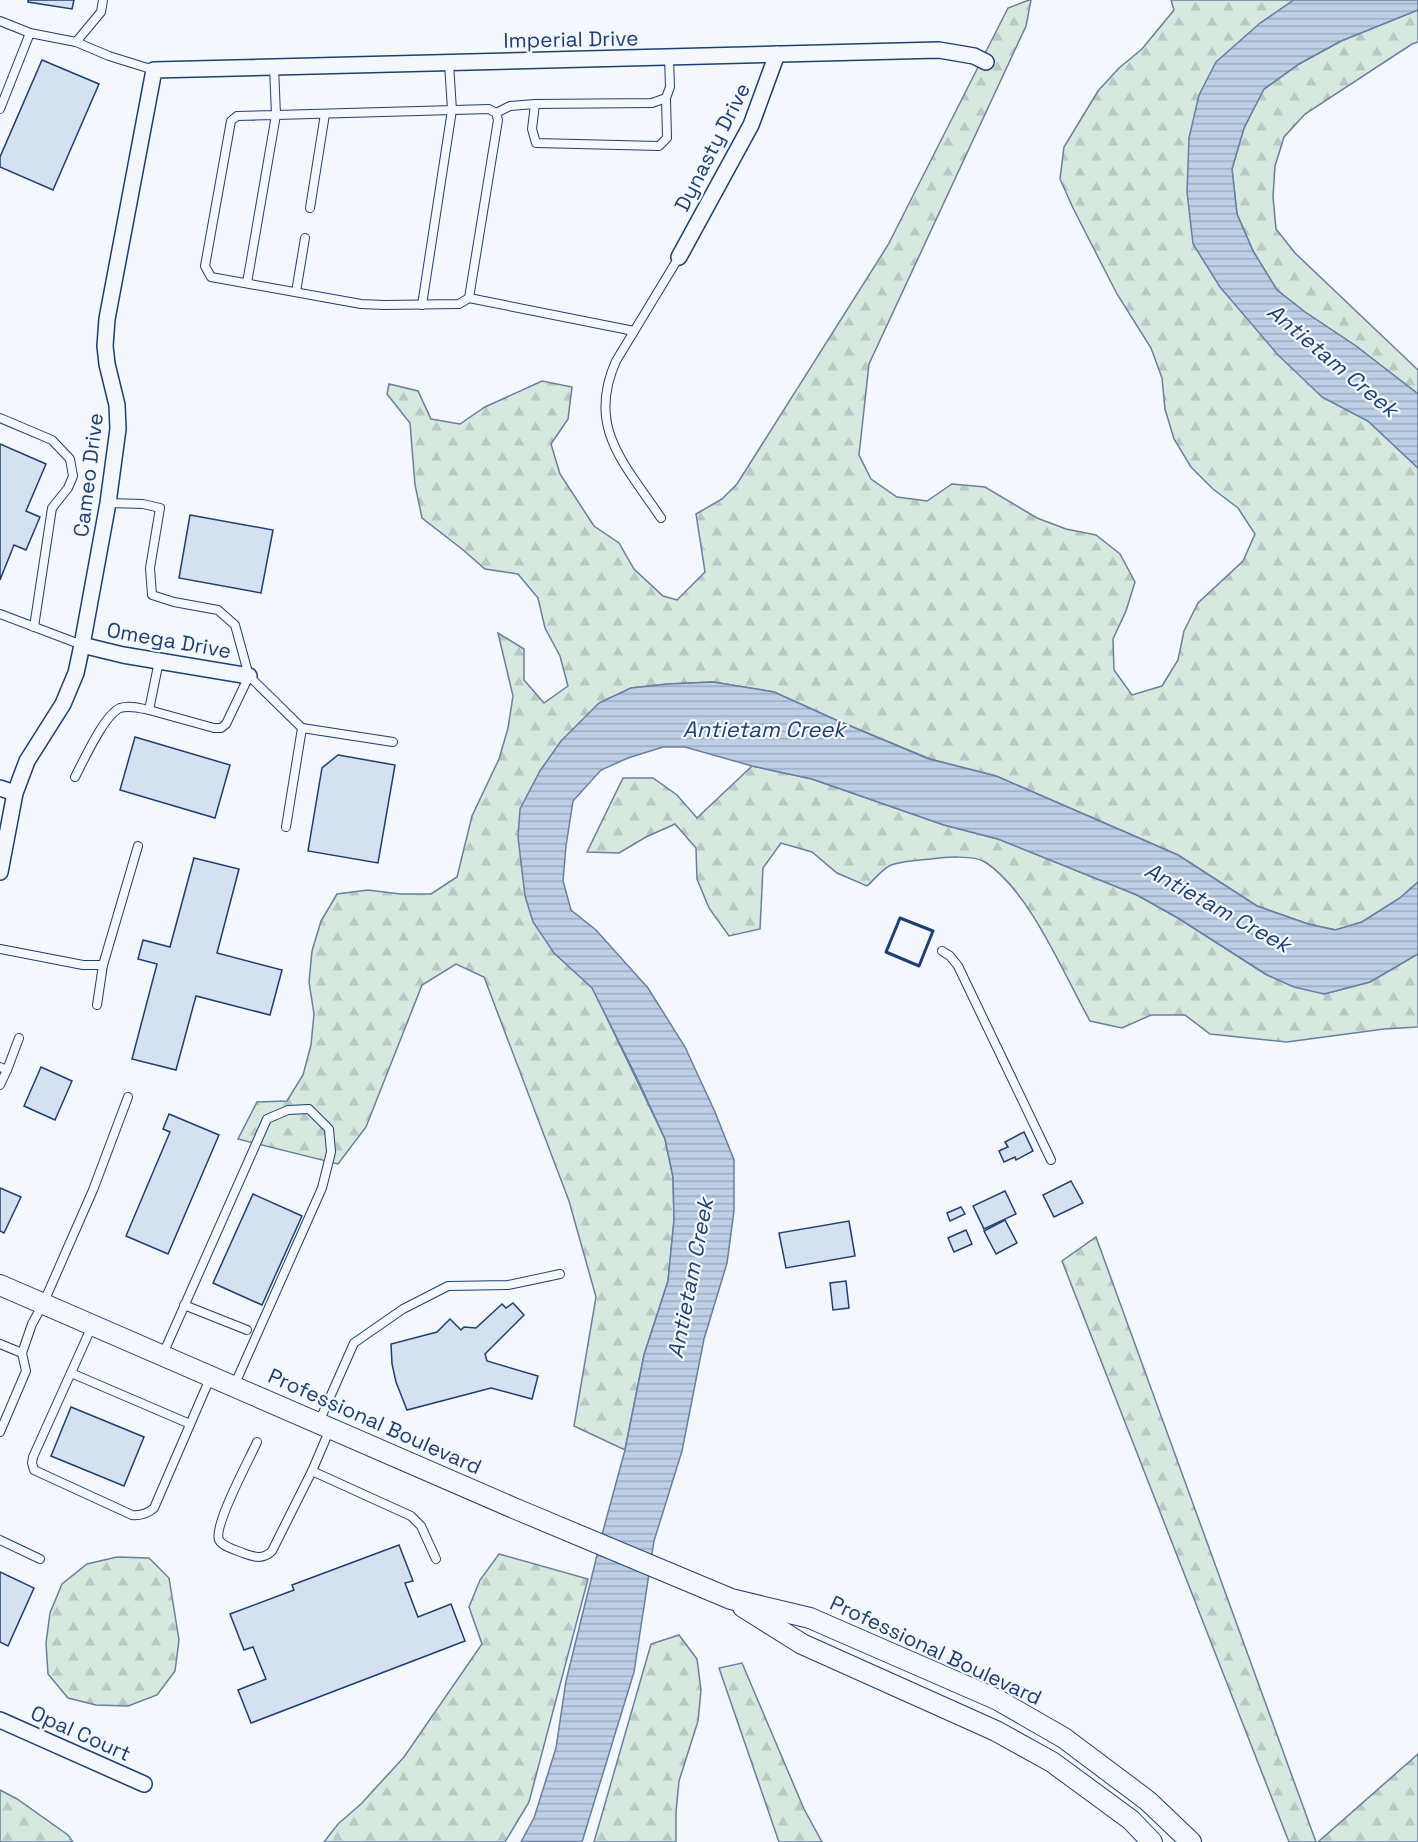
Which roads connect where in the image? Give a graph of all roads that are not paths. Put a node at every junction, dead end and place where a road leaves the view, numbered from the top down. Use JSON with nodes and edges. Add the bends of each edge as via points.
{"nodes":[{"id":1,"x":103,"y":0,"type":"edge"},
{"id":2,"x":0,"y":21,"type":"edge"},
{"id":3,"x":30,"y":33,"type":"junction"},
{"id":4,"x":76,"y":42,"type":"junction"},
{"id":5,"x":777,"y":54,"type":"junction"},
{"id":6,"x":669,"y":57,"type":"junction"},
{"id":7,"x":449,"y":63,"type":"junction"},
{"id":8,"x":986,"y":63,"type":"dead end"},
{"id":9,"x":274,"y":67,"type":"junction"},
{"id":10,"x":154,"y":70,"type":"junction"},
{"id":11,"x":666,"y":98,"type":"junction"},
{"id":12,"x":535,"y":104,"type":"junction"},
{"id":13,"x":0,"y":109,"type":"edge"},
{"id":14,"x":452,"y":110,"type":"junction"},
{"id":15,"x":496,"y":113,"type":"junction"},
{"id":16,"x":325,"y":114,"type":"junction"},
{"id":17,"x":276,"y":115,"type":"junction"},
{"id":18,"x":310,"y":208,"type":"dead end"},
{"id":19,"x":305,"y":238,"type":"dead end"},
{"id":20,"x":679,"y":257,"type":"joint"},
{"id":21,"x":247,"y":283,"type":"junction"},
{"id":22,"x":296,"y":292,"type":"junction"},
{"id":23,"x":469,"y":298,"type":"junction"},
{"id":24,"x":422,"y":304,"type":"junction"},
{"id":25,"x":634,"y":331,"type":"junction"},
{"id":26,"x":0,"y":418,"type":"edge"},
{"id":27,"x":108,"y":503,"type":"junction"},
{"id":28,"x":661,"y":518,"type":"dead end"},
{"id":29,"x":0,"y":614,"type":"edge"},
{"id":30,"x":34,"y":627,"type":"junction"},
{"id":31,"x":82,"y":645,"type":"junction"},
{"id":32,"x":159,"y":661,"type":"junction"},
{"id":33,"x":249,"y":676,"type":"junction"},
{"id":34,"x":149,"y":710,"type":"junction"},
{"id":35,"x":302,"y":728,"type":"junction"},
{"id":36,"x":393,"y":741,"type":"dead end"},
{"id":37,"x":75,"y":777,"type":"dead end"},
{"id":38,"x":7,"y":790,"type":"edge"},
{"id":39,"x":286,"y":827,"type":"dead end"},
{"id":40,"x":138,"y":846,"type":"dead end"},
{"id":41,"x":0,"y":872,"type":"edge"},
{"id":42,"x":0,"y":949,"type":"edge"},
{"id":43,"x":942,"y":951,"type":"dead end"},
{"id":44,"x":103,"y":965,"type":"junction"},
{"id":45,"x":97,"y":1005,"type":"dead end"},
{"id":46,"x":19,"y":1038,"type":"dead end"},
{"id":47,"x":3,"y":1069,"type":"edge"},
{"id":48,"x":0,"y":1084,"type":"edge"},
{"id":49,"x":128,"y":1097,"type":"dead end"},
{"id":50,"x":1051,"y":1160,"type":"dead end"},
{"id":51,"x":560,"y":1274,"type":"dead end"},
{"id":52,"x":0,"y":1285,"type":"edge"},
{"id":53,"x":43,"y":1304,"type":"junction"},
{"id":54,"x":184,"y":1305,"type":"junction"},
{"id":55,"x":92,"y":1325,"type":"junction"},
{"id":56,"x":247,"y":1330,"type":"dead end"},
{"id":57,"x":0,"y":1344,"type":"edge"},
{"id":58,"x":22,"y":1353,"type":"junction"},
{"id":59,"x":162,"y":1355,"type":"junction"},
{"id":60,"x":71,"y":1373,"type":"junction"},
{"id":61,"x":211,"y":1376,"type":"junction"},
{"id":62,"x":234,"y":1386,"type":"junction"},
{"id":63,"x":190,"y":1424,"type":"junction"},
{"id":64,"x":325,"y":1425,"type":"junction"},
{"id":65,"x":0,"y":1432,"type":"edge"},
{"id":66,"x":258,"y":1442,"type":"dead end"},
{"id":67,"x":312,"y":1471,"type":"junction"},
{"id":68,"x":0,"y":1540,"type":"edge"},
{"id":69,"x":40,"y":1558,"type":"dead end"},
{"id":70,"x":436,"y":1559,"type":"dead end"},
{"id":71,"x":731,"y":1599,"type":"junction"},
{"id":72,"x":0,"y":1720,"type":"edge"},
{"id":73,"x":144,"y":1784,"type":"dead end"},
{"id":74,"x":1152,"y":1842,"type":"edge"},
{"id":75,"x":1191,"y":1842,"type":"edge"}],
"edges":[{"from":1,"to":4,"type":"lane","via":[[101,12]]},
{"from":2,"to":3,"type":"lane"},
{"from":3,"to":4,"type":"lane"},
{"from":3,"to":13,"type":"lane"},
{"from":4,"to":10,"type":"lane"},
{"from":5,"to":6,"type":"street","name":"Imperial Drive"},
{"from":5,"to":8,"type":"street","name":"Imperial Drive","via":[[939,50],[974,56]]},
{"from":5,"to":20,"type":"street","name":"Dynasty Drive","via":[[751,125]]},
{"from":6,"to":7,"type":"street","name":"Imperial Drive"},
{"from":6,"to":11,"type":"lane","via":[[670,87]]},
{"from":7,"to":9,"type":"street","name":"Imperial Drive"},
{"from":7,"to":14,"type":"lane"},
{"from":9,"to":10,"type":"street","name":"Imperial Drive"},
{"from":9,"to":17,"type":"lane"},
{"from":10,"to":27,"type":"street","name":"Cameo Drive","via":[[107,319],[105,345],[118,429]]},
{"from":11,"to":12,"type":"lane","via":[[652,103]]},
{"from":11,"to":12,"type":"lane","via":[[667,138],[659,146],[536,142],[531,129]]},
{"from":12,"to":15,"type":"lane","via":[[510,106]]},
{"from":14,"to":15,"type":"lane","via":[[489,109]]},
{"from":14,"to":16,"type":"lane"},
{"from":14,"to":24,"type":"lane"},
{"from":15,"to":23,"type":"lane"},
{"from":16,"to":17,"type":"lane"},
{"from":16,"to":18,"type":"lane"},
{"from":17,"to":21,"type":"lane"},
{"from":17,"to":21,"type":"lane","via":[[237,116],[231,121],[205,266],[211,277]]},
{"from":19,"to":22,"type":"lane"},
{"from":20,"to":25,"type":"lane"},
{"from":21,"to":22,"type":"lane"},
{"from":22,"to":24,"type":"lane","via":[[361,304]]},
{"from":23,"to":24,"type":"lane","via":[[459,304]]},
{"from":23,"to":25,"type":"lane"},
{"from":25,"to":28,"type":"lane","via":[[608,380],[608,433]]},
{"from":26,"to":30,"type":"lane","via":[[52,440],[70,459],[72,476],[68,488],[52,508]]},
{"from":27,"to":31,"type":"street","name":"Cameo Drive"},
{"from":27,"to":33,"type":"lane","via":[[160,508],[150,568],[152,595],[218,610],[235,625]]},
{"from":29,"to":30,"type":"lane"},
{"from":30,"to":31,"type":"lane"},
{"from":31,"to":32,"type":"street","name":"Omega Drive"},
{"from":31,"to":38,"type":"street","name":"Cameo Drive","via":[[63,704]]},
{"from":32,"to":33,"type":"street","name":"Omega Drive"},
{"from":32,"to":34,"type":"lane"},
{"from":33,"to":34,"type":"lane","via":[[221,728]]},
{"from":33,"to":35,"type":"lane"},
{"from":34,"to":37,"type":"lane","via":[[123,707],[113,712]]},
{"from":35,"to":36,"type":"lane"},
{"from":35,"to":39,"type":"lane"},
{"from":38,"to":41,"type":"street","name":"Cameo Drive"},
{"from":40,"to":44,"type":"lane"},
{"from":42,"to":44,"type":"lane","via":[[83,965]]},
{"from":43,"to":50,"type":"lane","via":[[958,966]]},
{"from":44,"to":45,"type":"lane"},
{"from":46,"to":47,"type":"lane"},
{"from":47,"to":48,"type":"lane"},
{"from":49,"to":53,"type":"lane"},
{"from":51,"to":64,"type":"lane","via":[[508,1285],[448,1286],[403,1309],[354,1343]]},
{"from":52,"to":53,"type":"street","name":"Professional Boulevard"},
{"from":53,"to":55,"type":"street","name":"Professional Boulevard"},
{"from":53,"to":58,"type":"lane"},
{"from":54,"to":56,"type":"lane"},
{"from":54,"to":59,"type":"lane"},
{"from":54,"to":62,"type":"lane","via":[[267,1119],[288,1110],[309,1109],[329,1129],[331,1152],[322,1188]]},
{"from":55,"to":59,"type":"street","name":"Professional Boulevard"},
{"from":55,"to":60,"type":"lane"},
{"from":57,"to":58,"type":"lane"},
{"from":58,"to":65,"type":"lane","via":[[26,1371]]},
{"from":59,"to":61,"type":"street","name":"Professional Boulevard"},
{"from":60,"to":63,"type":"lane"},
{"from":60,"to":63,"type":"lane","via":[[33,1457],[34,1470],[132,1515],[140,1516],[154,1508]]},
{"from":61,"to":62,"type":"street","name":"Professional Boulevard"},
{"from":61,"to":63,"type":"lane"},
{"from":62,"to":64,"type":"street","name":"Professional Boulevard"},
{"from":64,"to":67,"type":"lane"},
{"from":64,"to":71,"type":"street","name":"Professional Boulevard"},
{"from":66,"to":67,"type":"lane","via":[[221,1520],[218,1537],[230,1548],[258,1558],[268,1556]]},
{"from":67,"to":70,"type":"lane","via":[[411,1516],[424,1531]]},
{"from":68,"to":69,"type":"lane"},
{"from":71,"to":74,"type":"street","name":"Professional Boulevard","via":[[802,1644],[996,1731],[1052,1762],[1131,1820]]},
{"from":71,"to":75,"type":"street","name":"Professional Boulevard","via":[[810,1618],[998,1700],[1064,1738],[1148,1802]]},
{"from":72,"to":73,"type":"street","name":"Opal Court"}]}
